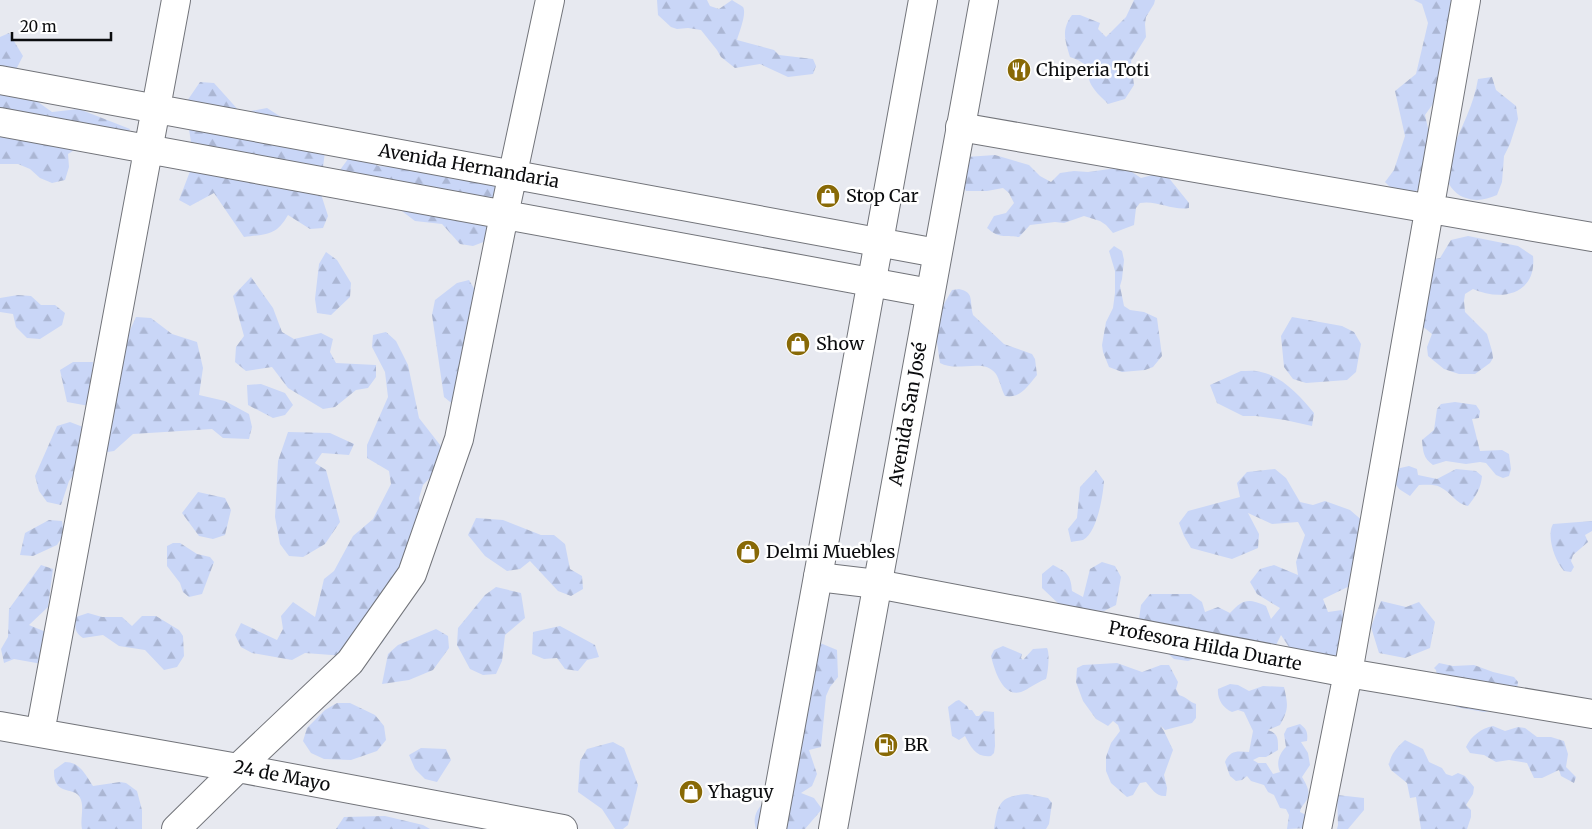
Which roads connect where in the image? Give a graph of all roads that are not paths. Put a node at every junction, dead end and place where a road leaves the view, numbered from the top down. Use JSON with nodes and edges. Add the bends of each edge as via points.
{"nodes":[{"id":1,"x":176,"y":0,"type":"edge"},
{"id":2,"x":550,"y":0,"type":"edge"},
{"id":3,"x":923,"y":0,"type":"edge"},
{"id":4,"x":984,"y":0,"type":"edge"},
{"id":5,"x":1466,"y":0,"type":"edge"},
{"id":6,"x":0,"y":80,"type":"edge"},
{"id":7,"x":156,"y":109,"type":"junction"},
{"id":8,"x":0,"y":122,"type":"edge"},
{"id":9,"x":960,"y":127,"type":"junction"},
{"id":10,"x":148,"y":149,"type":"junction"},
{"id":11,"x":513,"y":174,"type":"junction"},
{"id":12,"x":1429,"y":208,"type":"junction"},
{"id":13,"x":504,"y":215,"type":"junction"},
{"id":14,"x":1592,"y":237,"type":"edge"},
{"id":15,"x":879,"y":242,"type":"junction"},
{"id":16,"x":937,"y":253,"type":"junction"},
{"id":17,"x":871,"y":282,"type":"junction"},
{"id":18,"x":930,"y":293,"type":"junction"},
{"id":19,"x":818,"y":577,"type":"junction"},
{"id":20,"x":877,"y":584,"type":"junction"},
{"id":21,"x":1348,"y":672,"type":"junction"},
{"id":22,"x":1592,"y":714,"type":"edge"},
{"id":23,"x":0,"y":726,"type":"edge"},
{"id":24,"x":40,"y":733,"type":"junction"},
{"id":25,"x":238,"y":768,"type":"junction"},
{"id":26,"x":176,"y":829,"type":"edge"},
{"id":27,"x":563,"y":829,"type":"edge"},
{"id":28,"x":772,"y":829,"type":"edge"},
{"id":29,"x":832,"y":829,"type":"edge"},
{"id":30,"x":1317,"y":829,"type":"edge"}],
"edges":[{"from":1,"to":7,"type":"street"},
{"from":2,"to":11,"type":"street"},
{"from":3,"to":15,"type":"street"},
{"from":4,"to":9,"type":"street","name":"Avenida San José"},
{"from":5,"to":12,"type":"street"},
{"from":6,"to":7,"type":"street","name":"Avenida Hernandaria"},
{"from":7,"to":10,"type":"street"},
{"from":7,"to":11,"type":"street","name":"Avenida Hernandaria"},
{"from":8,"to":10,"type":"street"},
{"from":9,"to":12,"type":"street"},
{"from":9,"to":16,"type":"street","name":"Avenida San José"},
{"from":10,"to":13,"type":"street"},
{"from":10,"to":24,"type":"street"},
{"from":11,"to":13,"type":"street"},
{"from":11,"to":15,"type":"street","name":"Avenida Hernandaria"},
{"from":12,"to":14,"type":"street"},
{"from":12,"to":21,"type":"street"},
{"from":13,"to":17,"type":"street"},
{"from":13,"to":25,"type":"street","via":[[459,439],[412,574],[350,662]]},
{"from":15,"to":16,"type":"street","name":"Avenida Hernandaria"},
{"from":15,"to":17,"type":"street"},
{"from":16,"to":18,"type":"street","name":"Avenida San José"},
{"from":17,"to":18,"type":"street"},
{"from":17,"to":19,"type":"street"},
{"from":18,"to":20,"type":"street","name":"Avenida San José"},
{"from":19,"to":20,"type":"street","name":"Profesora Hilda Duarte"},
{"from":19,"to":28,"type":"street"},
{"from":20,"to":21,"type":"street","name":"Profesora Hilda Duarte"},
{"from":20,"to":29,"type":"street","name":"Avenida San José"},
{"from":21,"to":22,"type":"street","name":"Profesora Hilda Duarte"},
{"from":21,"to":30,"type":"street"},
{"from":23,"to":24,"type":"street","name":"24 de Mayo"},
{"from":24,"to":25,"type":"street","name":"24 de Mayo"},
{"from":25,"to":26,"type":"street"},
{"from":25,"to":27,"type":"street","name":"24 de Mayo"}]}
